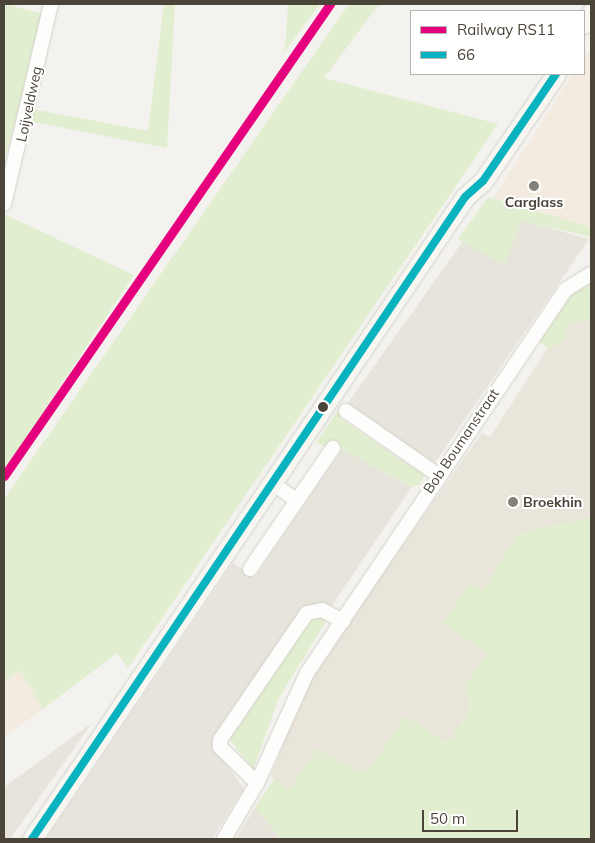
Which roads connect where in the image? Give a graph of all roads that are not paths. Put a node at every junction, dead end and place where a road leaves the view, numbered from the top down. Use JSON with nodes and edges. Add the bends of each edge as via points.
{"nodes":[{"id":1,"x":51,"y":4,"type":"edge"},
{"id":2,"x":555,"y":75,"type":"edge"},
{"id":3,"x":4,"y":204,"type":"edge"},
{"id":4,"x":591,"y":274,"type":"edge"},
{"id":5,"x":346,"y":411,"type":"dead end"},
{"id":6,"x":333,"y":448,"type":"dead end"},
{"id":7,"x":438,"y":475,"type":"junction"},
{"id":8,"x":272,"y":483,"type":"junction"},
{"id":9,"x":296,"y":500,"type":"junction"},
{"id":10,"x":250,"y":569,"type":"dead end"},
{"id":11,"x":343,"y":621,"type":"junction"},
{"id":12,"x":256,"y":783,"type":"junction"},
{"id":13,"x":32,"y":839,"type":"edge"},
{"id":14,"x":224,"y":839,"type":"edge"}],
"edges":[{"from":1,"to":3,"type":"street","name":"Loijveldweg"},
{"from":2,"to":8,"type":"street","via":[[483,181],[465,197]]},
{"from":4,"to":7,"type":"street","name":"Bob Boumanstraat","via":[[565,290]]},
{"from":5,"to":7,"type":"street"},
{"from":6,"to":9,"type":"street"},
{"from":7,"to":11,"type":"street","name":"Bob Boumanstraat"},
{"from":8,"to":9,"type":"street"},
{"from":8,"to":13,"type":"street"},
{"from":9,"to":10,"type":"street"},
{"from":11,"to":12,"type":"street","name":"Bob Boumanstraat","via":[[290,702]]},
{"from":11,"to":12,"type":"street","via":[[322,610],[306,614],[220,740],[220,747]]},
{"from":12,"to":14,"type":"street","name":"Bob Boumanstraat"}]}
